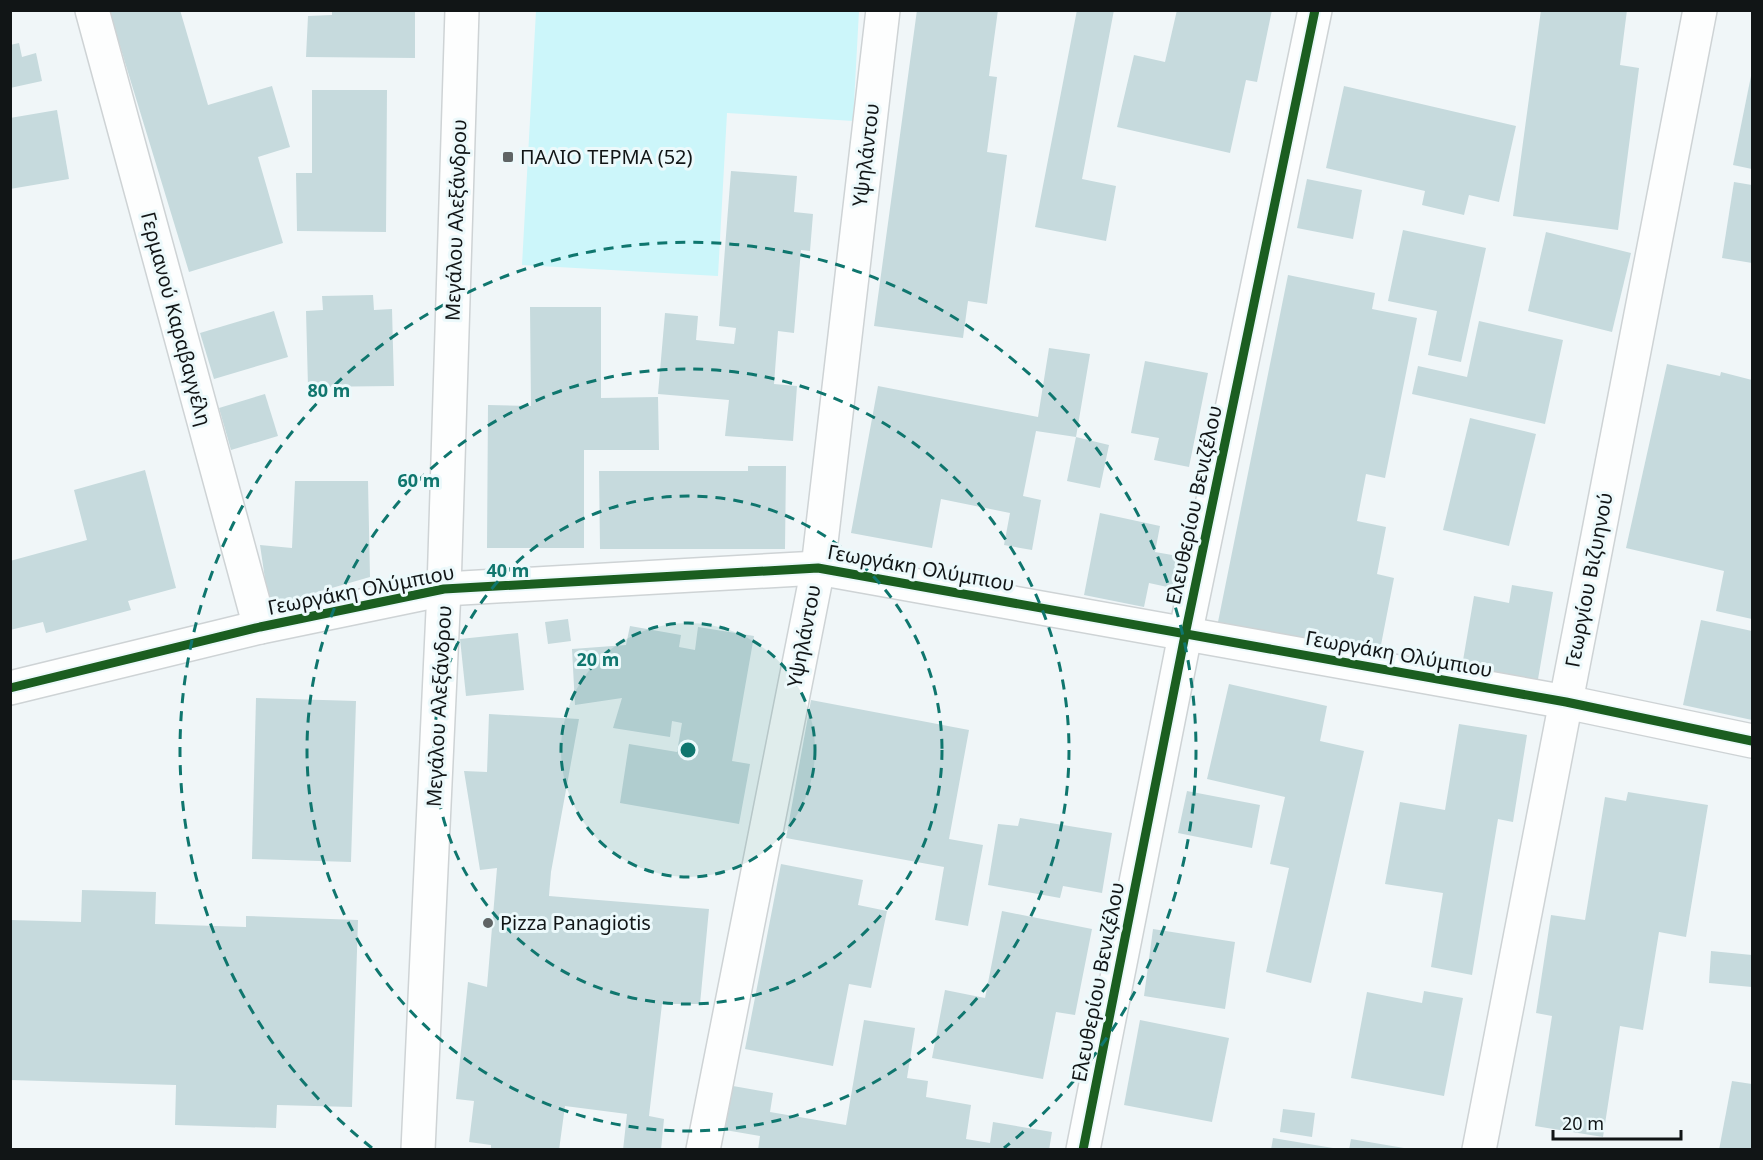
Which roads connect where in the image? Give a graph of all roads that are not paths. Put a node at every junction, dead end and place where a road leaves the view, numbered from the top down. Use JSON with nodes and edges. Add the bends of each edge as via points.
{"nodes":[{"id":1,"x":92,"y":10,"type":"edge"},
{"id":2,"x":462,"y":10,"type":"edge"},
{"id":3,"x":883,"y":10,"type":"edge"},
{"id":4,"x":1315,"y":10,"type":"edge"},
{"id":5,"x":1700,"y":10,"type":"edge"},
{"id":6,"x":818,"y":568,"type":"junction"},
{"id":7,"x":444,"y":589,"type":"junction"},
{"id":8,"x":260,"y":627,"type":"junction"},
{"id":9,"x":1185,"y":634,"type":"junction"},
{"id":10,"x":10,"y":688,"type":"edge"},
{"id":11,"x":1566,"y":702,"type":"junction"},
{"id":12,"x":1752,"y":741,"type":"edge"},
{"id":13,"x":418,"y":1149,"type":"edge"},
{"id":14,"x":703,"y":1149,"type":"edge"},
{"id":15,"x":1083,"y":1149,"type":"edge"},
{"id":16,"x":1479,"y":1149,"type":"edge"}],
"edges":[{"from":1,"to":8,"type":"street","name":"Γερμανού Καραβαγγέλη"},
{"from":2,"to":7,"type":"street","name":"Μεγάλου Αλεξάνδρου"},
{"from":3,"to":6,"type":"street","name":"Υψηλάντου"},
{"from":4,"to":9,"type":"street","name":"Ελευθερίου Βενιζέλου"},
{"from":5,"to":11,"type":"street","name":"Γεωργίου Βιζυηνού"},
{"from":6,"to":7,"type":"street","name":"Γεωργάκη Ολύμπιου"},
{"from":6,"to":9,"type":"street","name":"Γεωργάκη Ολύμπιου"},
{"from":6,"to":14,"type":"street","name":"Υψηλάντου"},
{"from":7,"to":8,"type":"street","name":"Γεωργάκη Ολύμπιου"},
{"from":7,"to":13,"type":"street","name":"Μεγάλου Αλεξάνδρου"},
{"from":8,"to":10,"type":"street","name":"Γεωργάκη Ολύμπιου"},
{"from":9,"to":11,"type":"street","name":"Γεωργάκη Ολύμπιου"},
{"from":9,"to":15,"type":"street","name":"Ελευθερίου Βενιζέλου"},
{"from":11,"to":12,"type":"street","name":"Γεωργάκη Ολύμπιου"},
{"from":11,"to":16,"type":"street","name":"Γεωργίου Βιζυηνού"}]}
